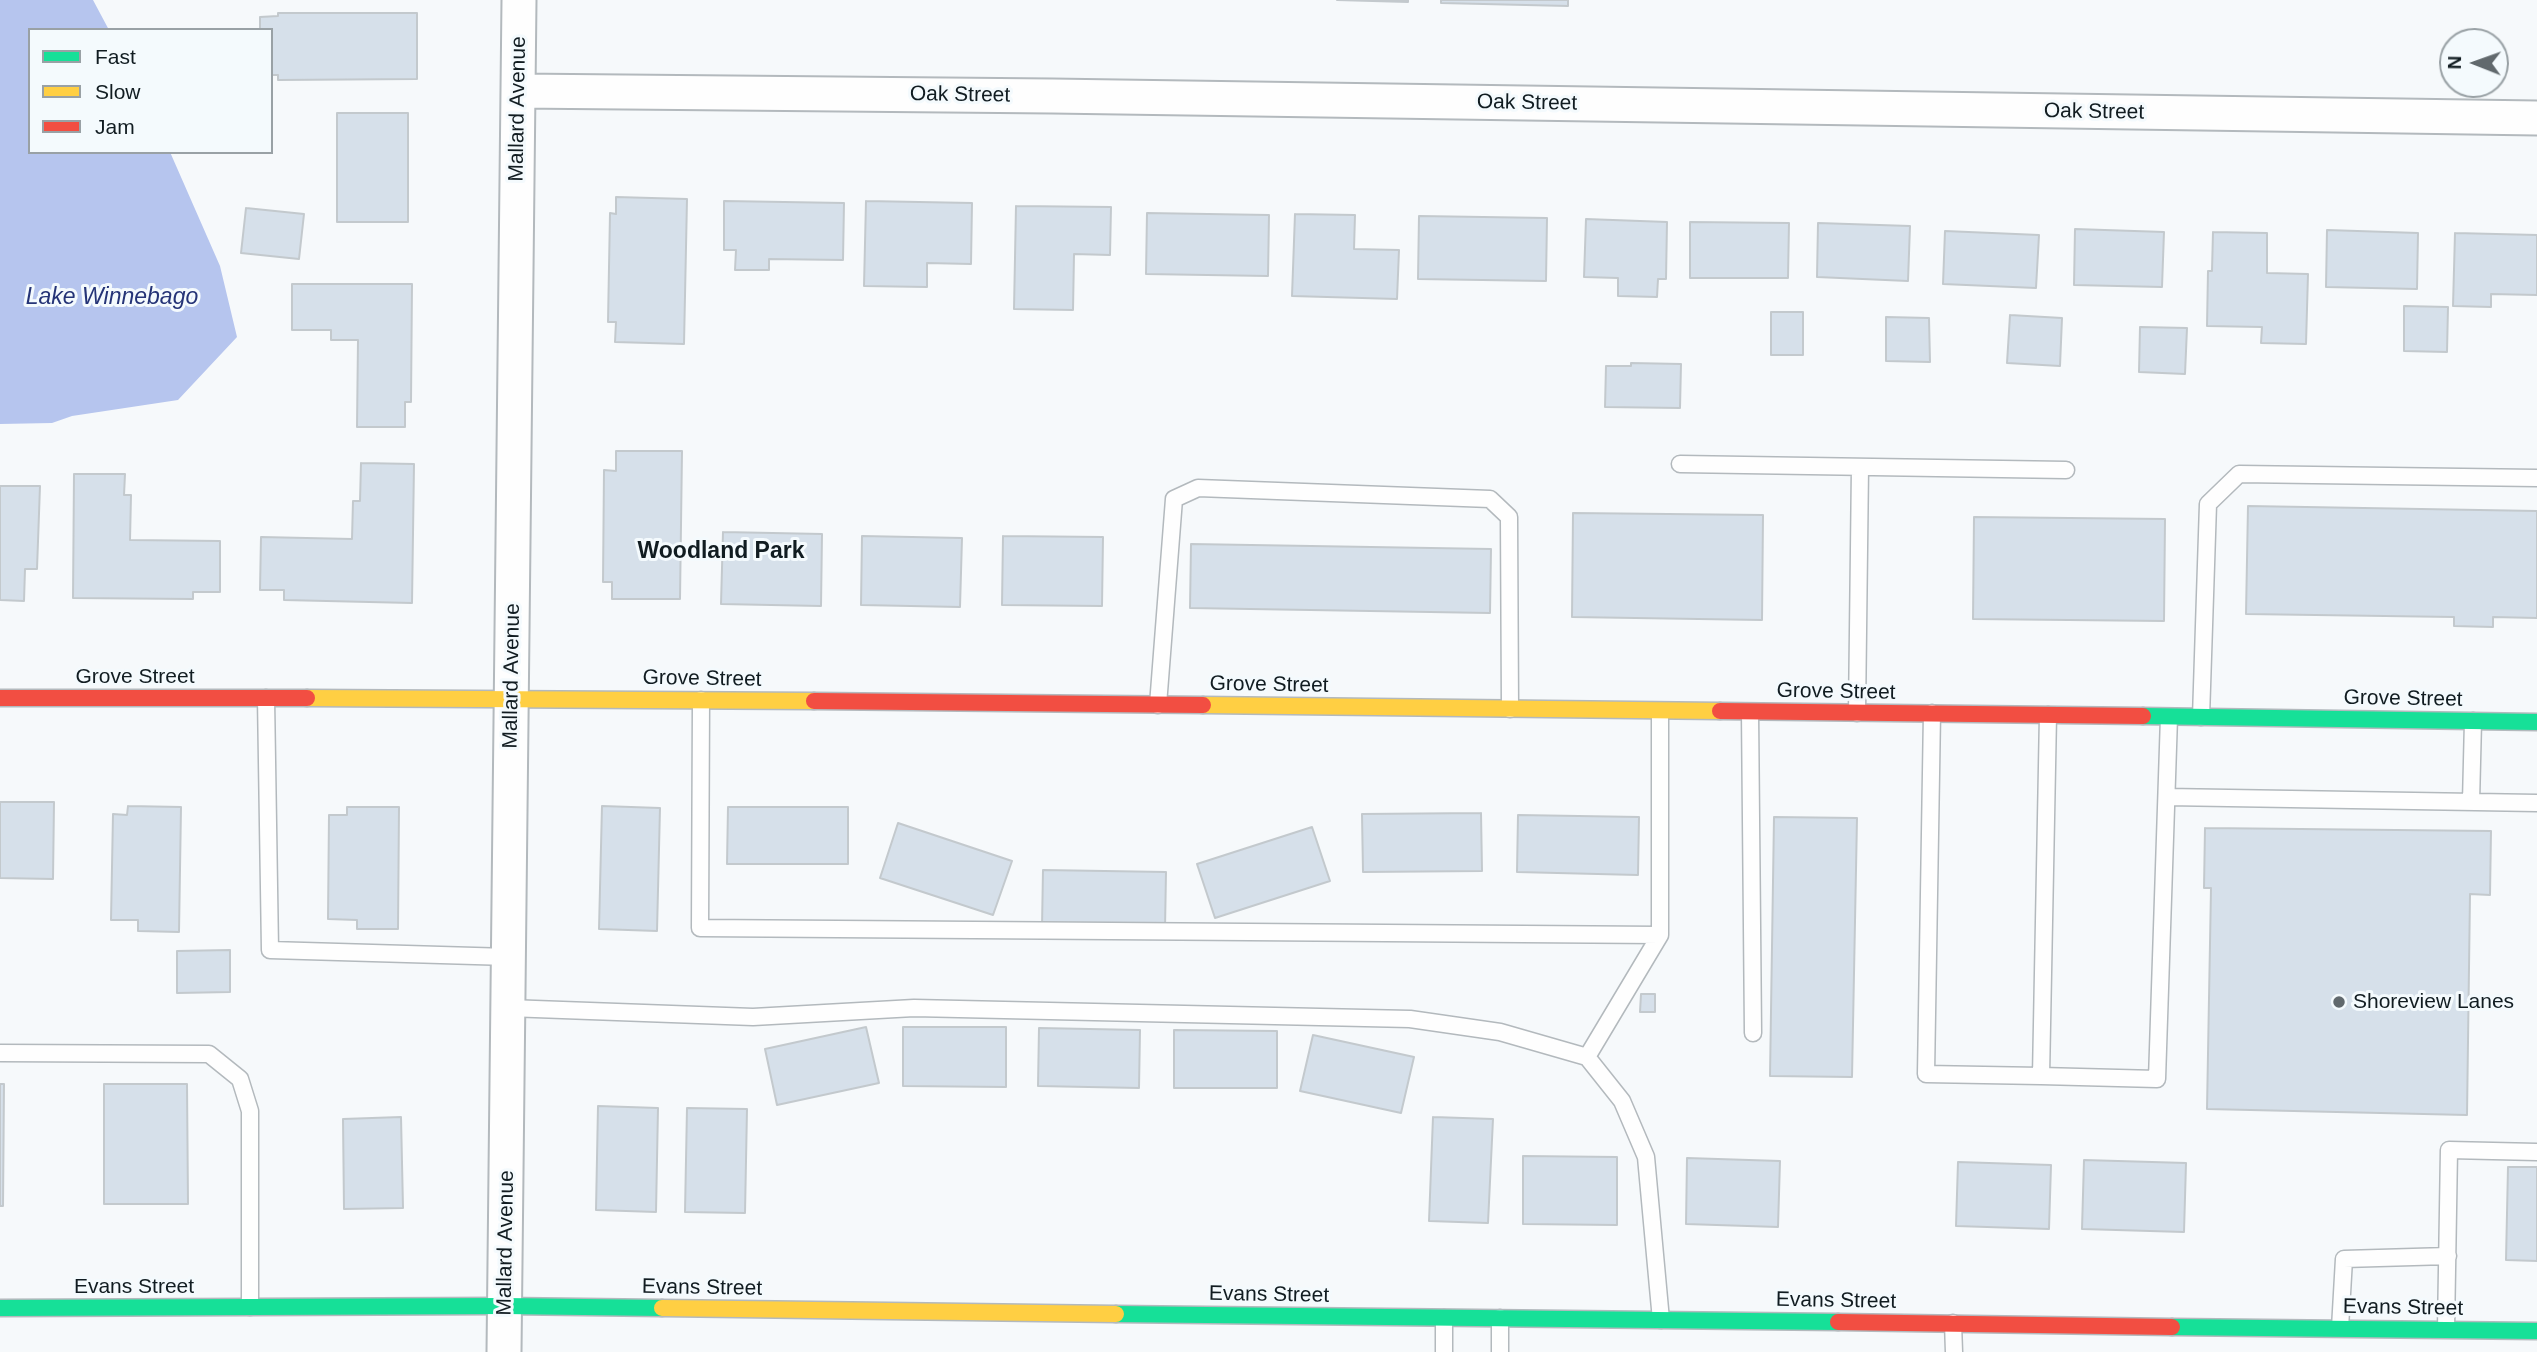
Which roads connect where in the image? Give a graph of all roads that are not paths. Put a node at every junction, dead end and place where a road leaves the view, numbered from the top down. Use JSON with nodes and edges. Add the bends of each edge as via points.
{"nodes":[{"id":1,"x":519,"y":0,"type":"edge"},
{"id":2,"x":518,"y":91,"type":"junction"},
{"id":3,"x":2537,"y":118,"type":"edge"},
{"id":4,"x":1680,"y":464,"type":"dead end"},
{"id":5,"x":1860,"y":467,"type":"junction"},
{"id":6,"x":2066,"y":470,"type":"dead end"},
{"id":7,"x":2537,"y":478,"type":"edge"},
{"id":8,"x":0,"y":698,"type":"edge"},
{"id":9,"x":266,"y":698,"type":"junction"},
{"id":10,"x":512,"y":698,"type":"junction"},
{"id":11,"x":701,"y":700,"type":"junction"},
{"id":12,"x":1158,"y":705,"type":"junction"},
{"id":13,"x":1510,"y":709,"type":"junction"},
{"id":14,"x":1660,"y":710,"type":"junction"},
{"id":15,"x":1750,"y":712,"type":"junction"},
{"id":16,"x":1857,"y":713,"type":"junction"},
{"id":17,"x":1932,"y":713,"type":"junction"},
{"id":18,"x":2048,"y":715,"type":"junction"},
{"id":19,"x":2169,"y":717,"type":"junction"},
{"id":20,"x":2201,"y":717,"type":"junction"},
{"id":21,"x":2473,"y":721,"type":"junction"},
{"id":22,"x":2537,"y":722,"type":"edge"},
{"id":23,"x":2167,"y":797,"type":"junction"},
{"id":24,"x":2471,"y":802,"type":"junction"},
{"id":25,"x":2537,"y":803,"type":"edge"},
{"id":26,"x":1660,"y":935,"type":"junction"},
{"id":27,"x":509,"y":957,"type":"junction"},
{"id":28,"x":508,"y":1008,"type":"junction"},
{"id":29,"x":1753,"y":1033,"type":"dead end"},
{"id":30,"x":0,"y":1053,"type":"edge"},
{"id":31,"x":1587,"y":1057,"type":"junction"},
{"id":32,"x":2041,"y":1076,"type":"junction"},
{"id":33,"x":2537,"y":1152,"type":"edge"},
{"id":34,"x":2448,"y":1256,"type":"junction"},
{"id":35,"x":505,"y":1306,"type":"junction"},
{"id":36,"x":250,"y":1307,"type":"junction"},
{"id":37,"x":0,"y":1308,"type":"edge"},
{"id":38,"x":1444,"y":1318,"type":"junction"},
{"id":39,"x":1500,"y":1318,"type":"junction"},
{"id":40,"x":1661,"y":1320,"type":"junction"},
{"id":41,"x":1953,"y":1323,"type":"junction"},
{"id":42,"x":2340,"y":1328,"type":"junction"},
{"id":43,"x":2446,"y":1330,"type":"junction"},
{"id":44,"x":2537,"y":1331,"type":"edge"},
{"id":45,"x":505,"y":1352,"type":"edge"},
{"id":46,"x":1444,"y":1352,"type":"edge"},
{"id":47,"x":1500,"y":1352,"type":"edge"},
{"id":48,"x":1954,"y":1352,"type":"edge"}],
"edges":[{"from":1,"to":2,"type":"street","name":"Mallard Avenue"},
{"from":2,"to":3,"type":"street","name":"Oak Street"},
{"from":2,"to":10,"type":"street","name":"Mallard Avenue"},
{"from":4,"to":5,"type":"lane"},
{"from":5,"to":6,"type":"lane"},
{"from":5,"to":16,"type":"lane"},
{"from":7,"to":20,"type":"lane","via":[[2239,474],[2208,504]]},
{"from":8,"to":9,"type":"street","name":"Grove Street"},
{"from":9,"to":10,"type":"street","name":"Grove Street"},
{"from":9,"to":27,"type":"lane","via":[[270,950]]},
{"from":10,"to":11,"type":"street","name":"Grove Street"},
{"from":10,"to":27,"type":"street","name":"Mallard Avenue"},
{"from":11,"to":12,"type":"street","name":"Grove Street"},
{"from":11,"to":26,"type":"lane","via":[[700,928]]},
{"from":12,"to":13,"type":"street","name":"Grove Street"},
{"from":12,"to":13,"type":"lane","via":[[1174,499],[1198,488],[1490,499],[1508,517]]},
{"from":13,"to":14,"type":"street","name":"Grove Street"},
{"from":14,"to":15,"type":"street","name":"Grove Street"},
{"from":14,"to":26,"type":"lane"},
{"from":15,"to":16,"type":"street","name":"Grove Street"},
{"from":15,"to":29,"type":"lane"},
{"from":16,"to":17,"type":"street","name":"Grove Street"},
{"from":17,"to":18,"type":"street","name":"Grove Street"},
{"from":17,"to":32,"type":"lane","via":[[1926,1073]]},
{"from":18,"to":19,"type":"street","name":"Grove Street"},
{"from":18,"to":32,"type":"lane"},
{"from":19,"to":20,"type":"street","name":"Grove Street"},
{"from":19,"to":23,"type":"lane"},
{"from":20,"to":21,"type":"street","name":"Grove Street"},
{"from":21,"to":22,"type":"street","name":"Grove Street"},
{"from":21,"to":24,"type":"lane"},
{"from":23,"to":24,"type":"lane"},
{"from":23,"to":32,"type":"lane","via":[[2157,1079]]},
{"from":24,"to":25,"type":"lane"},
{"from":26,"to":31,"type":"lane"},
{"from":27,"to":28,"type":"street","name":"Mallard Avenue"},
{"from":28,"to":31,"type":"lane","via":[[752,1017],[914,1008],[1410,1019],[1500,1032]]},
{"from":28,"to":35,"type":"street","name":"Mallard Avenue"},
{"from":30,"to":36,"type":"lane","via":[[209,1054],[240,1079],[250,1111]]},
{"from":31,"to":40,"type":"lane","via":[[1622,1101],[1646,1157]]},
{"from":33,"to":34,"type":"lane","via":[[2449,1150]]},
{"from":34,"to":42,"type":"lane","via":[[2344,1259]]},
{"from":34,"to":43,"type":"lane"},
{"from":35,"to":36,"type":"street","name":"Evans Street"},
{"from":35,"to":38,"type":"street","name":"Evans Street"},
{"from":35,"to":45,"type":"street","name":"Mallard Avenue"},
{"from":36,"to":37,"type":"street","name":"Evans Street"},
{"from":38,"to":39,"type":"street","name":"Evans Street"},
{"from":38,"to":46,"type":"lane"},
{"from":39,"to":40,"type":"street","name":"Evans Street"},
{"from":39,"to":47,"type":"lane"},
{"from":40,"to":41,"type":"street","name":"Evans Street"},
{"from":41,"to":42,"type":"street","name":"Evans Street","via":[[2208,1333]]},
{"from":41,"to":48,"type":"lane"},
{"from":42,"to":43,"type":"street","name":"Evans Street"},
{"from":43,"to":44,"type":"street","name":"Evans Street"}]}
